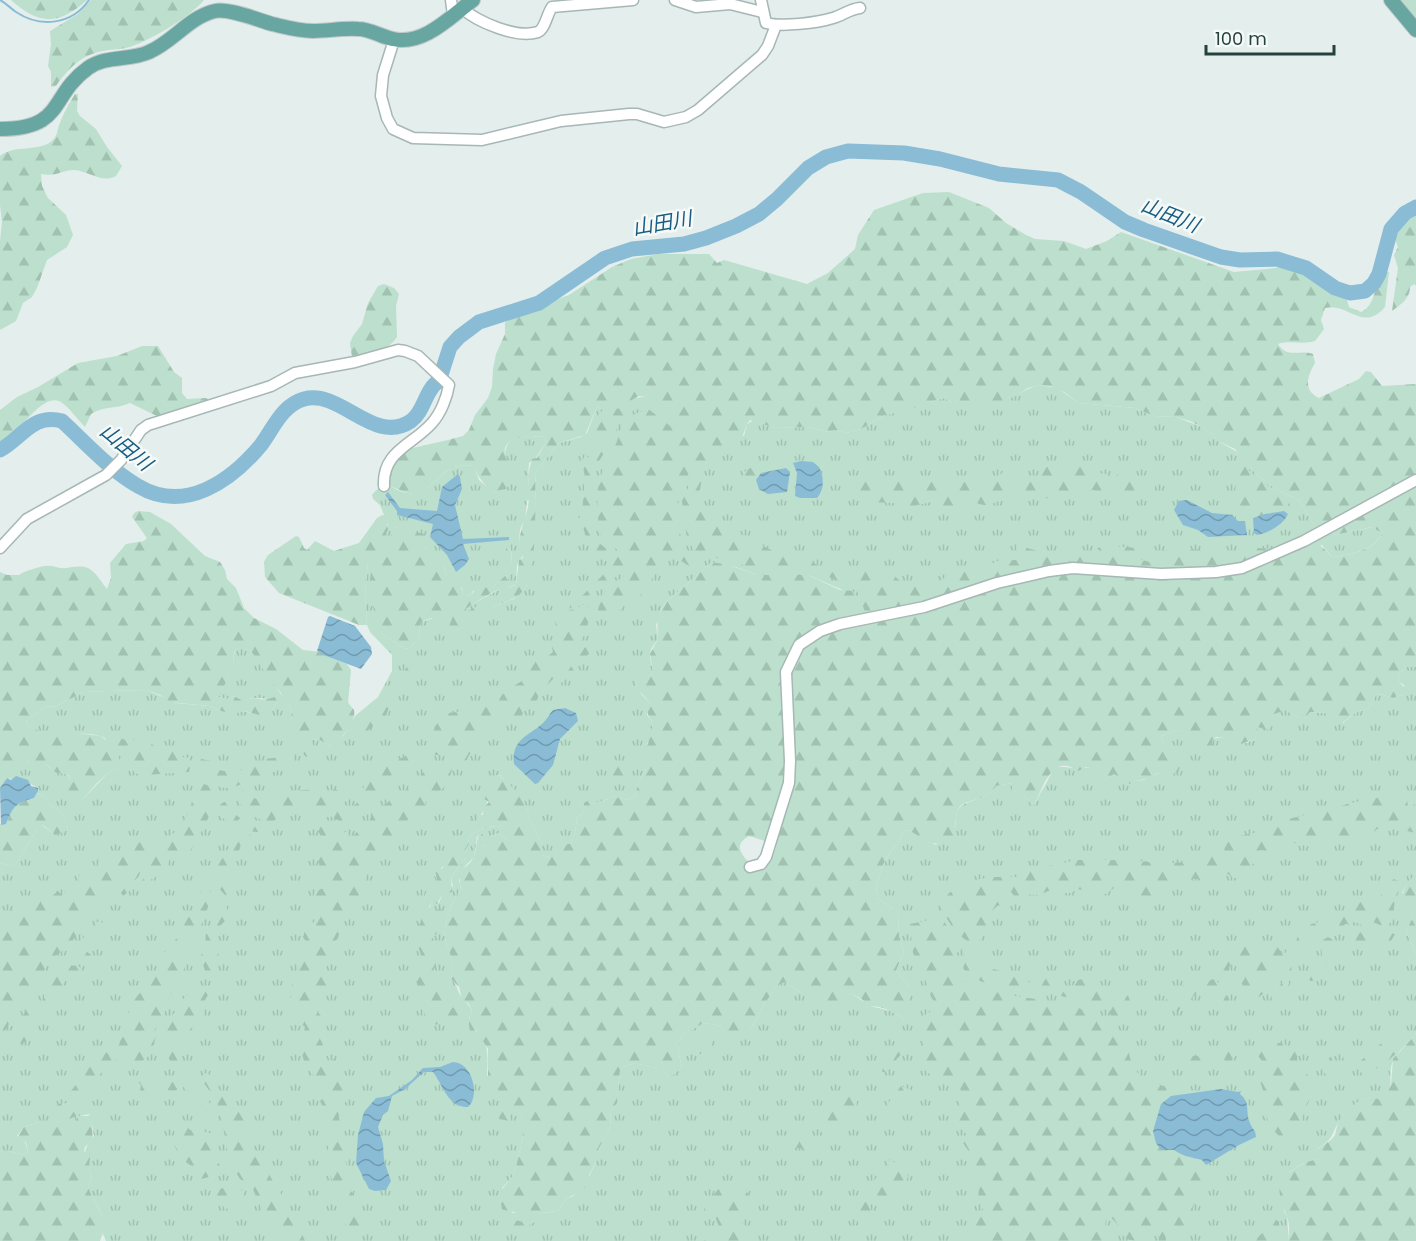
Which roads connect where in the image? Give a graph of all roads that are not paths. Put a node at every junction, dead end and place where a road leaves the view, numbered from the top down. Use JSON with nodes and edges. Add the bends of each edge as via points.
{"nodes":[{"id":1,"x":633,"y":0,"type":"edge"},
{"id":2,"x":675,"y":0,"type":"edge"},
{"id":3,"x":761,"y":0,"type":"edge"},
{"id":4,"x":1391,"y":0,"type":"edge"},
{"id":5,"x":220,"y":5,"type":"edge"},
{"id":6,"x":459,"y":6,"type":"edge"},
{"id":7,"x":860,"y":8,"type":"dead end"},
{"id":8,"x":762,"y":12,"type":"junction"},
{"id":9,"x":776,"y":25,"type":"junction"},
{"id":10,"x":1416,"y":30,"type":"edge"},
{"id":11,"x":394,"y":40,"type":"junction"},
{"id":12,"x":0,"y":129,"type":"edge"},
{"id":13,"x":1416,"y":480,"type":"edge"},
{"id":14,"x":384,"y":486,"type":"dead end"},
{"id":15,"x":0,"y":548,"type":"edge"},
{"id":16,"x":750,"y":867,"type":"dead end"}],
"edges":[{"from":1,"to":6,"type":"street","via":[[552,8],[540,32],[503,30],[472,17]]},
{"from":2,"to":8,"type":"street","via":[[696,7],[729,4]]},
{"from":3,"to":8,"type":"street"},
{"from":4,"to":10,"type":"main road"},
{"from":5,"to":11,"type":"main road","via":[[302,30],[360,29]]},
{"from":5,"to":12,"type":"main road","via":[[150,52],[91,66],[78,76],[44,120],[20,128]]},
{"from":6,"to":11,"type":"main road","via":[[438,27],[416,38]]},
{"from":7,"to":9,"type":"street","via":[[825,20]]},
{"from":8,"to":9,"type":"street","via":[[766,23]]},
{"from":9,"to":11,"type":"street","via":[[762,55],[693,114],[664,123],[637,114],[571,119],[482,140],[413,138],[393,129],[381,96],[381,82]]},
{"from":13,"to":16,"type":"street","via":[[1304,541],[1242,568],[1161,574],[1073,568],[1034,573],[924,608],[840,624],[814,634],[800,645],[786,672],[789,783],[766,857],[761,864]]},
{"from":14,"to":15,"type":"street","via":[[383,474],[390,460],[431,425],[449,385],[413,353],[398,350],[295,373],[271,386],[148,425],[106,474],[27,519]]}]}
